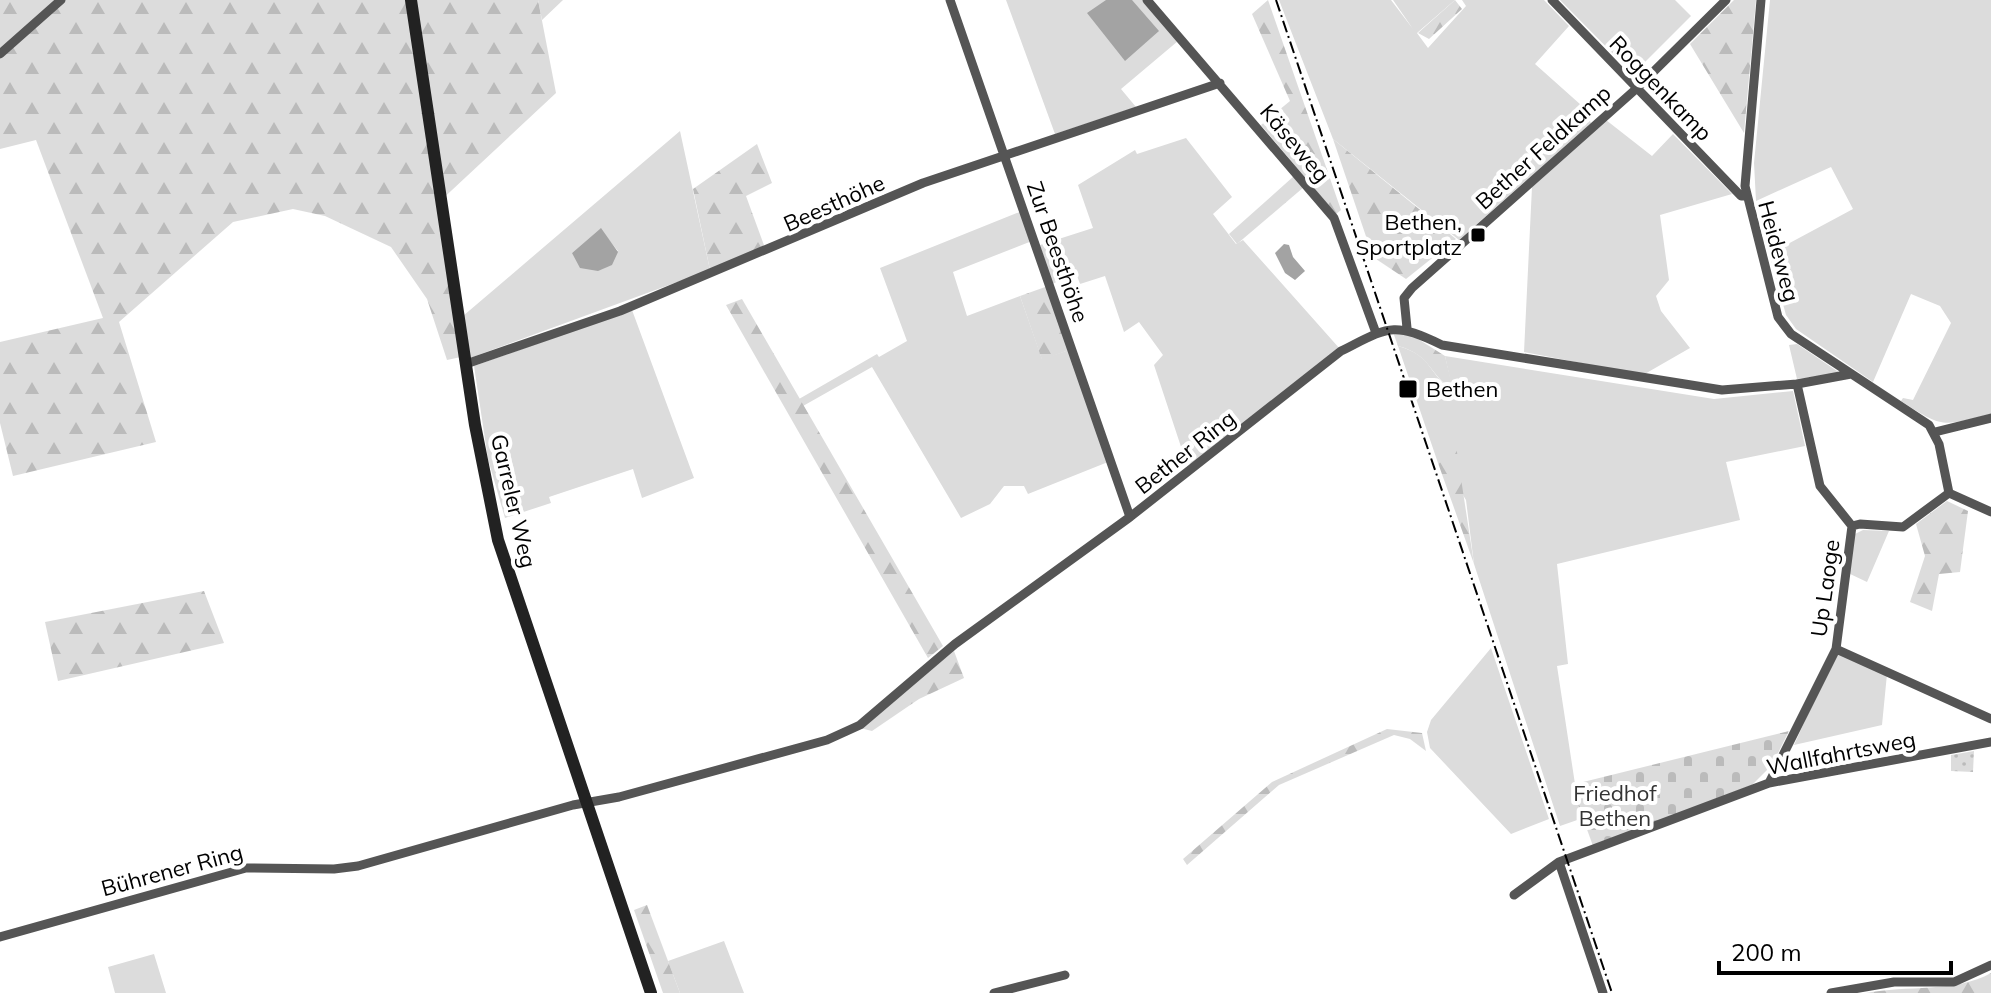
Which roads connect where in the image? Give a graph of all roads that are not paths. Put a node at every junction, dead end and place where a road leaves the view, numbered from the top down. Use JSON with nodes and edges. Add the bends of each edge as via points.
{"nodes":[{"id":1,"x":61,"y":0,"type":"edge"},
{"id":2,"x":411,"y":0,"type":"edge"},
{"id":3,"x":950,"y":0,"type":"edge"},
{"id":4,"x":1147,"y":0,"type":"edge"},
{"id":5,"x":1552,"y":0,"type":"edge"},
{"id":6,"x":1726,"y":0,"type":"edge"},
{"id":7,"x":1761,"y":0,"type":"edge"},
{"id":8,"x":0,"y":54,"type":"edge"},
{"id":9,"x":1220,"y":83,"type":"junction"},
{"id":10,"x":1636,"y":89,"type":"junction"},
{"id":11,"x":1006,"y":155,"type":"junction"},
{"id":12,"x":1746,"y":196,"type":"junction"},
{"id":13,"x":1407,"y":328,"type":"junction"},
{"id":14,"x":1376,"y":333,"type":"junction"},
{"id":15,"x":466,"y":364,"type":"junction"},
{"id":16,"x":1851,"y":374,"type":"junction"},
{"id":17,"x":1797,"y":384,"type":"junction"},
{"id":18,"x":1991,"y":418,"type":"edge"},
{"id":19,"x":1935,"y":432,"type":"junction"},
{"id":20,"x":1949,"y":493,"type":"junction"},
{"id":21,"x":1991,"y":512,"type":"edge"},
{"id":22,"x":1130,"y":517,"type":"junction"},
{"id":23,"x":1852,"y":526,"type":"junction"},
{"id":24,"x":1836,"y":649,"type":"junction"},
{"id":25,"x":1991,"y":719,"type":"edge"},
{"id":26,"x":1991,"y":742,"type":"edge"},
{"id":27,"x":1769,"y":783,"type":"junction"},
{"id":28,"x":587,"y":803,"type":"junction"},
{"id":29,"x":1559,"y":862,"type":"junction"},
{"id":30,"x":1514,"y":895,"type":"dead end"},
{"id":31,"x":0,"y":937,"type":"edge"},
{"id":32,"x":1991,"y":965,"type":"edge"},
{"id":33,"x":1065,"y":975,"type":"dead end"},
{"id":34,"x":651,"y":993,"type":"edge"},
{"id":35,"x":994,"y":993,"type":"edge"},
{"id":36,"x":1603,"y":993,"type":"edge"},
{"id":37,"x":1831,"y":993,"type":"edge"}],
"edges":[{"from":1,"to":8,"type":"street"},
{"from":2,"to":15,"type":"street","name":"Garreler Weg"},
{"from":3,"to":11,"type":"street","name":"Zur Beesthöhe"},
{"from":4,"to":9,"type":"street","name":"Käseweg"},
{"from":5,"to":10,"type":"street","name":"Roggenkamp"},
{"from":6,"to":10,"type":"street","name":"Bether Feldkamp"},
{"from":7,"to":12,"type":"street","name":"Heideweg"},
{"from":9,"to":11,"type":"street","name":"Beesthöhe"},
{"from":9,"to":14,"type":"street","name":"Käseweg","via":[[1334,218]]},
{"from":10,"to":12,"type":"street","name":"Roggenkamp"},
{"from":10,"to":13,"type":"street","name":"Bether Feldkamp","via":[[1412,288],[1404,298]]},
{"from":11,"to":15,"type":"street","name":"Beesthöhe","via":[[923,183],[620,311]]},
{"from":11,"to":22,"type":"street","name":"Zur Beesthöhe"},
{"from":12,"to":16,"type":"street","name":"Heideweg","via":[[1784,328]]},
{"from":13,"to":14,"type":"street","name":"Bether Ring"},
{"from":13,"to":17,"type":"street","via":[[1442,345],[1661,383],[1722,390]]},
{"from":14,"to":22,"type":"street","name":"Bether Ring","via":[[1341,351]]},
{"from":15,"to":28,"type":"street","name":"Garreler Weg","via":[[498,540]]},
{"from":16,"to":17,"type":"street"},
{"from":16,"to":19,"type":"street","name":"Heideweg"},
{"from":17,"to":23,"type":"street","name":"Up Laoge","via":[[1820,486]]},
{"from":18,"to":19,"type":"street"},
{"from":19,"to":20,"type":"street"},
{"from":20,"to":21,"type":"street"},
{"from":20,"to":23,"type":"street","name":"Up Laoge","via":[[1903,527]]},
{"from":22,"to":28,"type":"street","name":"Bether Ring","via":[[955,644],[860,725],[827,740]]},
{"from":23,"to":24,"type":"street","name":"Up Laoge"},
{"from":24,"to":25,"type":"street"},
{"from":24,"to":27,"type":"street","name":"Up Laoge"},
{"from":26,"to":27,"type":"street","name":"Wallfahrtsweg"},
{"from":27,"to":29,"type":"street","name":"Wallfahrtsweg"},
{"from":28,"to":31,"type":"street","name":"Bührener Ring","via":[[358,866],[265,865],[218,873]]},
{"from":28,"to":34,"type":"street","name":"Garreler Weg"},
{"from":29,"to":30,"type":"street","name":"Wallfahrtsweg"},
{"from":29,"to":36,"type":"street"},
{"from":32,"to":37,"type":"street","via":[[1954,982],[1894,982]]},
{"from":33,"to":35,"type":"street"}]}
